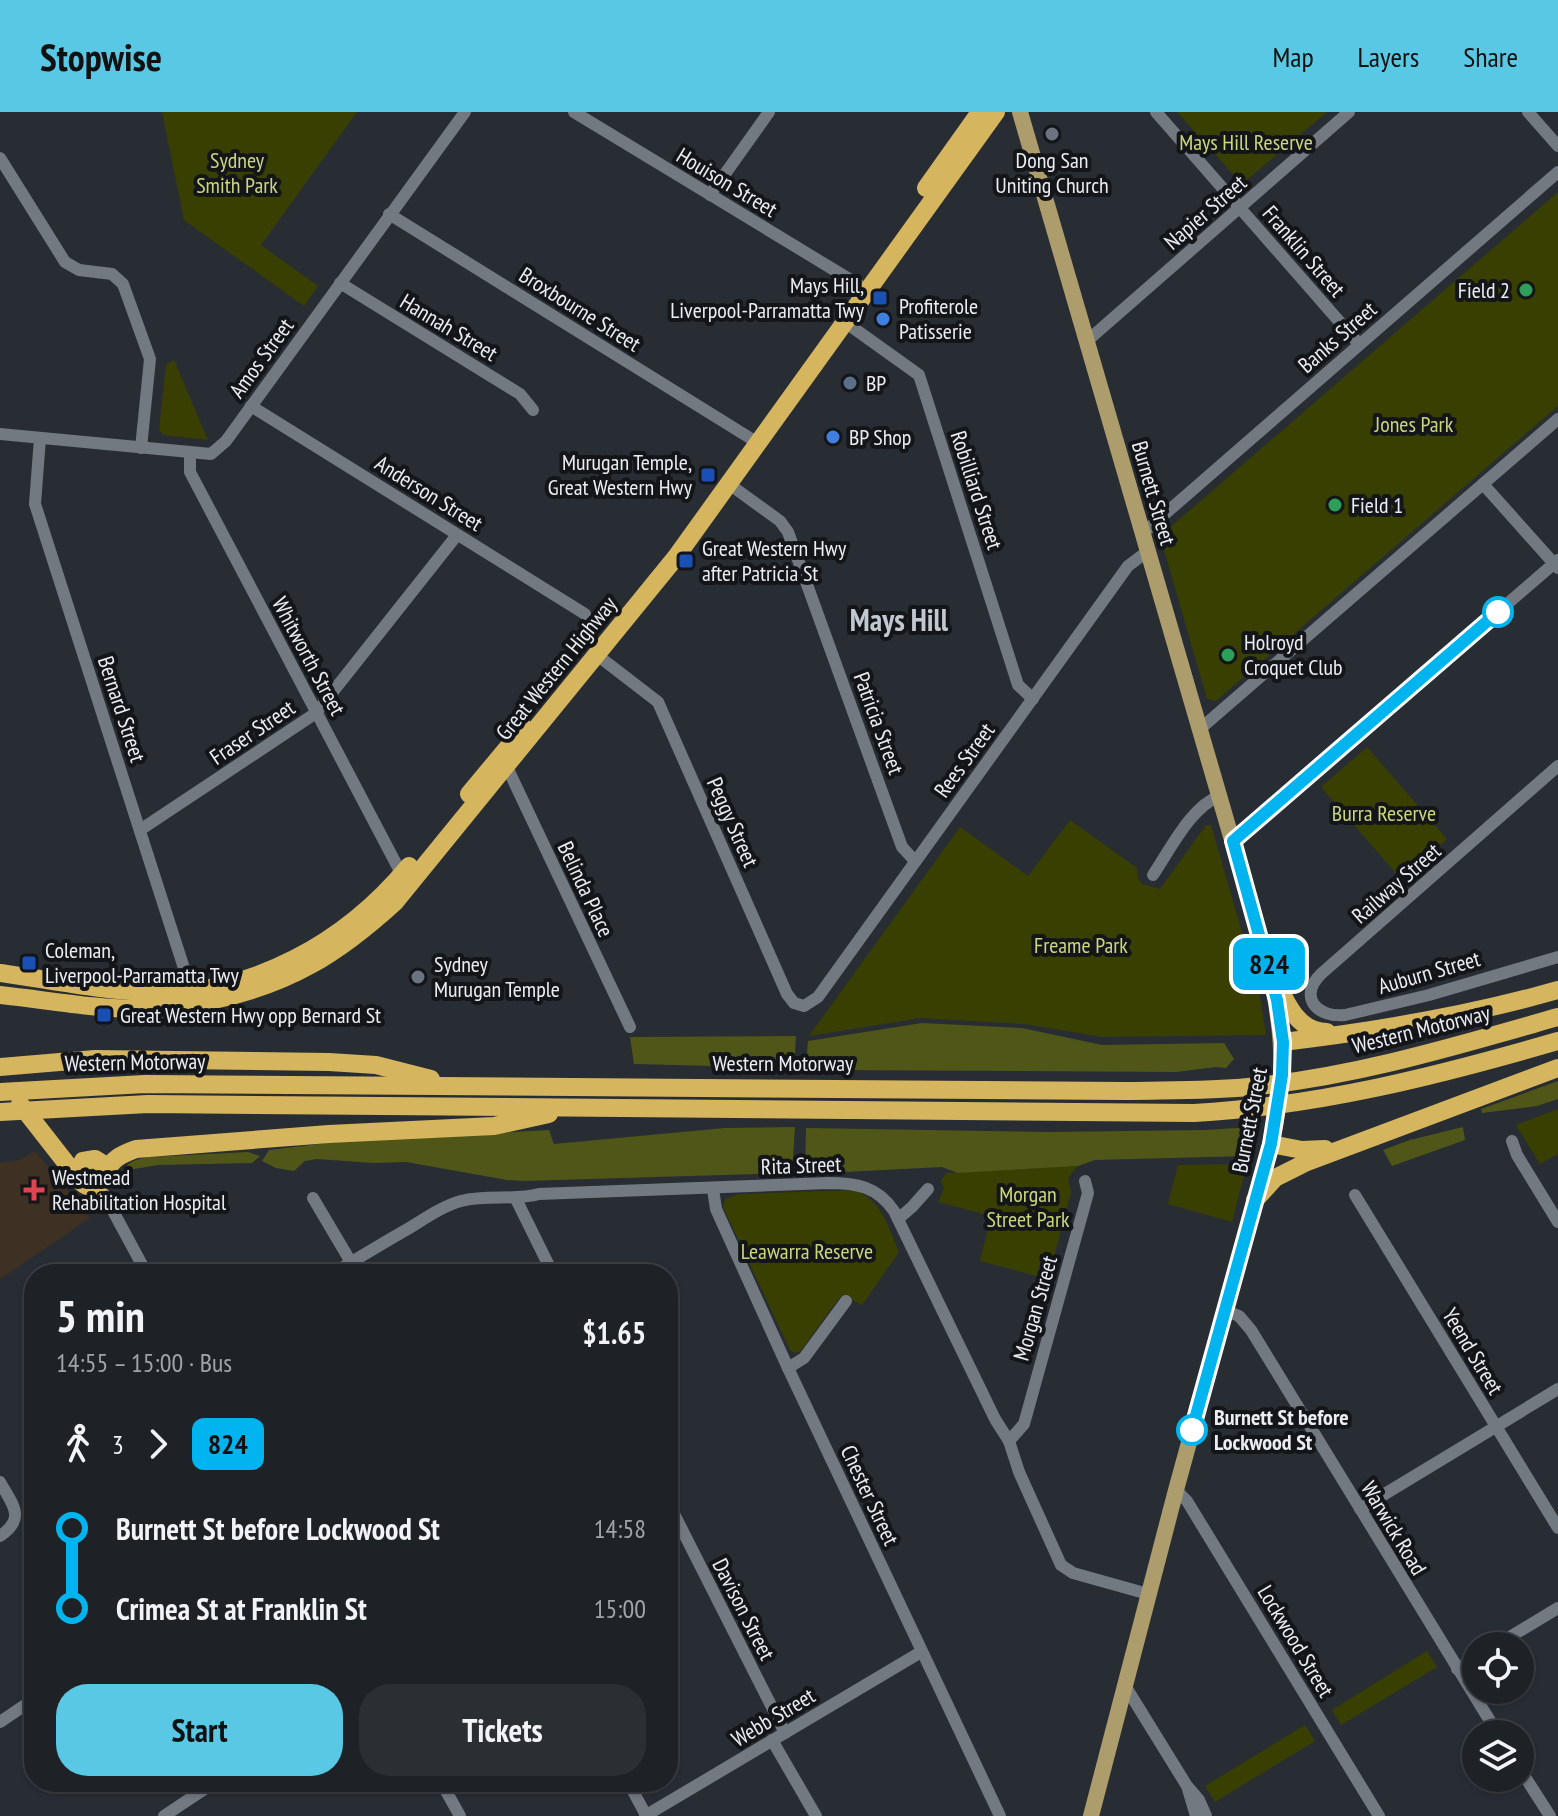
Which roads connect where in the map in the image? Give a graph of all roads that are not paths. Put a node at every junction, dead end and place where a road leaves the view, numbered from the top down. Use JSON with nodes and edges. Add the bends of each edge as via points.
{"nodes":[{"id":1,"x":465,"y":112,"type":"edge"},
{"id":2,"x":574,"y":112,"type":"edge"},
{"id":3,"x":769,"y":112,"type":"edge"},
{"id":4,"x":980,"y":112,"type":"edge"},
{"id":5,"x":996,"y":112,"type":"edge"},
{"id":6,"x":1020,"y":112,"type":"edge"},
{"id":7,"x":1156,"y":112,"type":"edge"},
{"id":8,"x":1349,"y":112,"type":"edge"},
{"id":9,"x":1528,"y":112,"type":"edge"},
{"id":10,"x":1558,"y":146,"type":"edge"},
{"id":11,"x":0,"y":158,"type":"edge"},
{"id":12,"x":1558,"y":172,"type":"edge"},
{"id":13,"x":710,"y":195,"type":"junction"},
{"id":14,"x":1240,"y":208,"type":"junction"},
{"id":15,"x":389,"y":214,"type":"junction"},
{"id":16,"x":340,"y":283,"type":"junction"},
{"id":17,"x":859,"y":285,"type":"junction"},
{"id":18,"x":845,"y":322,"type":"junction"},
{"id":19,"x":1087,"y":341,"type":"junction"},
{"id":20,"x":1359,"y":344,"type":"junction"},
{"id":21,"x":251,"y":406,"type":"junction"},
{"id":22,"x":533,"y":410,"type":"dead end"},
{"id":23,"x":1558,"y":419,"type":"edge"},
{"id":24,"x":0,"y":434,"type":"edge"},
{"id":25,"x":40,"y":438,"type":"junction"},
{"id":26,"x":750,"y":438,"type":"junction"},
{"id":27,"x":141,"y":448,"type":"junction"},
{"id":28,"x":190,"y":454,"type":"junction"},
{"id":29,"x":729,"y":484,"type":"junction"},
{"id":30,"x":1483,"y":484,"type":"junction"},
{"id":31,"x":1143,"y":533,"type":"junction"},
{"id":32,"x":457,"y":535,"type":"junction"},
{"id":33,"x":1148,"y":551,"type":"junction"},
{"id":34,"x":1557,"y":564,"type":"edge"},
{"id":35,"x":585,"y":614,"type":"dead end"},
{"id":36,"x":597,"y":655,"type":"junction"},
{"id":37,"x":1033,"y":699,"type":"junction"},
{"id":38,"x":316,"y":713,"type":"junction"},
{"id":39,"x":1200,"y":729,"type":"junction"},
{"id":40,"x":1558,"y":766,"type":"edge"},
{"id":41,"x":507,"y":767,"type":"junction"},
{"id":42,"x":1220,"y":796,"type":"junction"},
{"id":43,"x":140,"y":830,"type":"junction"},
{"id":44,"x":1233,"y":841,"type":"junction"},
{"id":45,"x":915,"y":861,"type":"junction"},
{"id":46,"x":402,"y":875,"type":"junction"},
{"id":47,"x":1153,"y":875,"type":"dead end"},
{"id":48,"x":1558,"y":957,"type":"edge"},
{"id":49,"x":1269,"y":967,"type":"junction"},
{"id":50,"x":0,"y":973,"type":"edge"},
{"id":51,"x":191,"y":990,"type":"junction"},
{"id":52,"x":1558,"y":990,"type":"edge"},
{"id":53,"x":0,"y":997,"type":"edge"},
{"id":54,"x":818,"y":997,"type":"joint"},
{"id":55,"x":1314,"y":1005,"type":"joint"},
{"id":56,"x":1558,"y":1017,"type":"edge"},
{"id":57,"x":630,"y":1027,"type":"dead end"},
{"id":58,"x":1361,"y":1033,"type":"junction"},
{"id":59,"x":1558,"y":1041,"type":"edge"},
{"id":60,"x":1283,"y":1042,"type":"junction"},
{"id":61,"x":0,"y":1067,"type":"edge"},
{"id":62,"x":1558,"y":1068,"type":"edge"},
{"id":63,"x":0,"y":1080,"type":"edge"},
{"id":64,"x":459,"y":1086,"type":"junction"},
{"id":65,"x":0,"y":1092,"type":"edge"},
{"id":66,"x":579,"y":1107,"type":"junction"},
{"id":67,"x":0,"y":1112,"type":"edge"},
{"id":68,"x":1512,"y":1141,"type":"dead end"},
{"id":69,"x":54,"y":1144,"type":"junction"},
{"id":70,"x":1271,"y":1144,"type":"junction"},
{"id":71,"x":1339,"y":1148,"type":"junction"},
{"id":72,"x":95,"y":1180,"type":"junction"},
{"id":73,"x":1085,"y":1181,"type":"dead end"},
{"id":74,"x":713,"y":1189,"type":"junction"},
{"id":75,"x":928,"y":1189,"type":"dead end"},
{"id":76,"x":1355,"y":1195,"type":"dead end"},
{"id":77,"x":313,"y":1198,"type":"dead end"},
{"id":78,"x":516,"y":1199,"type":"junction"},
{"id":79,"x":1255,"y":1200,"type":"junction"},
{"id":80,"x":898,"y":1219,"type":"junction"},
{"id":81,"x":1558,"y":1222,"type":"edge"},
{"id":82,"x":138,"y":1264,"type":"edge"},
{"id":83,"x":352,"y":1264,"type":"edge"},
{"id":84,"x":360,"y":1264,"type":"edge"},
{"id":85,"x":548,"y":1264,"type":"edge"},
{"id":86,"x":846,"y":1301,"type":"dead end"},
{"id":87,"x":1224,"y":1310,"type":"junction"},
{"id":88,"x":788,"y":1368,"type":"junction"},
{"id":89,"x":1558,"y":1389,"type":"edge"},
{"id":90,"x":1496,"y":1427,"type":"junction"},
{"id":91,"x":1009,"y":1441,"type":"junction"},
{"id":92,"x":0,"y":1482,"type":"edge"},
{"id":93,"x":1176,"y":1490,"type":"junction"},
{"id":94,"x":1360,"y":1509,"type":"junction"},
{"id":95,"x":678,"y":1522,"type":"edge"},
{"id":96,"x":1558,"y":1528,"type":"edge"},
{"id":97,"x":0,"y":1536,"type":"edge"},
{"id":98,"x":1148,"y":1594,"type":"junction"},
{"id":99,"x":1558,"y":1608,"type":"edge"},
{"id":100,"x":1518,"y":1632,"type":"edge"},
{"id":101,"x":921,"y":1652,"type":"junction"},
{"id":102,"x":1462,"y":1666,"type":"edge"},
{"id":103,"x":1457,"y":1669,"type":"junction"},
{"id":104,"x":1124,"y":1684,"type":"junction"},
{"id":105,"x":24,"y":1706,"type":"edge"},
{"id":106,"x":1489,"y":1720,"type":"edge"},
{"id":107,"x":0,"y":1722,"type":"edge"},
{"id":108,"x":785,"y":1733,"type":"junction"},
{"id":109,"x":772,"y":1740,"type":"junction"},
{"id":110,"x":1187,"y":1786,"type":"junction"},
{"id":111,"x":1534,"y":1791,"type":"edge"},
{"id":112,"x":200,"y":1792,"type":"edge"},
{"id":113,"x":447,"y":1792,"type":"edge"},
{"id":114,"x":633,"y":1792,"type":"edge"},
{"id":115,"x":164,"y":1816,"type":"edge"},
{"id":116,"x":460,"y":1816,"type":"edge"},
{"id":117,"x":646,"y":1816,"type":"edge"},
{"id":118,"x":816,"y":1816,"type":"edge"},
{"id":119,"x":1000,"y":1816,"type":"edge"},
{"id":120,"x":1091,"y":1816,"type":"edge"},
{"id":121,"x":1196,"y":1816,"type":"edge"},
{"id":122,"x":1206,"y":1816,"type":"edge"},
{"id":123,"x":1379,"y":1816,"type":"edge"},
{"id":124,"x":1550,"y":1816,"type":"edge"}],
"edges":[{"from":1,"to":15,"type":"street","name":"Amos Street"},
{"from":2,"to":13,"type":"street","name":"Houison Street"},
{"from":3,"to":13,"type":"street"},
{"from":4,"to":17,"type":"highway","name":"Great Western Highway"},
{"from":5,"to":18,"type":"highway","name":"Great Western Highway"},
{"from":6,"to":19,"type":"main road","name":"Burnett Street"},
{"from":7,"to":14,"type":"street","name":"Franklin Street"},
{"from":8,"to":14,"type":"street","name":"Napier Street"},
{"from":9,"to":10,"type":"street"},
{"from":11,"to":27,"type":"street","via":[[65,262],[79,270],[112,274],[123,284],[150,359]]},
{"from":12,"to":20,"type":"street","name":"Banks Street"},
{"from":13,"to":17,"type":"street","name":"Houison Street"},
{"from":14,"to":19,"type":"street","name":"Napier Street"},
{"from":14,"to":20,"type":"street","name":"Franklin Street"},
{"from":15,"to":16,"type":"street","name":"Amos Street"},
{"from":15,"to":26,"type":"street","name":"Broxbourne Street"},
{"from":16,"to":21,"type":"street","name":"Amos Street"},
{"from":16,"to":22,"type":"street","name":"Hannah Street","via":[[520,394]]},
{"from":17,"to":26,"type":"highway","name":"Great Western Highway"},
{"from":18,"to":29,"type":"highway","name":"Great Western Highway"},
{"from":18,"to":37,"type":"street","name":"Robilliard Street","via":[[919,375],[1018,685]]},
{"from":19,"to":31,"type":"main road","name":"Burnett Street"},
{"from":20,"to":31,"type":"street","name":"Banks Street"},
{"from":21,"to":28,"type":"street","name":"Amos Street","via":[[211,454]]},
{"from":21,"to":32,"type":"street","name":"Anderson Street"},
{"from":23,"to":30,"type":"street"},
{"from":24,"to":25,"type":"street","name":"Amos Street"},
{"from":25,"to":27,"type":"street","name":"Amos Street"},
{"from":25,"to":43,"type":"street","name":"Bernard Street","via":[[35,504]]},
{"from":26,"to":46,"type":"highway","name":"Great Western Highway","via":[[664,558]]},
{"from":27,"to":28,"type":"street","name":"Amos Street"},
{"from":28,"to":38,"type":"street","name":"Whitworth Street","via":[[190,472]]},
{"from":29,"to":36,"type":"highway","name":"Great Western Highway"},
{"from":29,"to":45,"type":"street","name":"Patricia Street","via":[[786,528],[902,847]]},
{"from":30,"to":34,"type":"street"},
{"from":30,"to":39,"type":"street"},
{"from":31,"to":33,"type":"main road","name":"Burnett Street"},
{"from":32,"to":35,"type":"street","name":"Anderson Street"},
{"from":32,"to":38,"type":"street","name":"Fraser Street"},
{"from":33,"to":37,"type":"street","name":"Rees Street","via":[[1128,566]]},
{"from":33,"to":39,"type":"main road","name":"Burnett Street"},
{"from":34,"to":44,"type":"street"},
{"from":36,"to":41,"type":"highway","name":"Great Western Highway"},
{"from":36,"to":54,"type":"street","name":"Peggy Street","via":[[656,698],[787,994],[804,1006]]},
{"from":37,"to":45,"type":"street","name":"Rees Street"},
{"from":38,"to":43,"type":"street","name":"Fraser Street"},
{"from":38,"to":46,"type":"street","name":"Whitworth Street"},
{"from":39,"to":42,"type":"main road","name":"Burnett Street"},
{"from":40,"to":55,"type":"street","name":"Railway Street","via":[[1317,977],[1311,989]]},
{"from":41,"to":53,"type":"highway","name":"Great Western Highway","via":[[395,902],[343,947],[287,979],[179,1008],[104,1008]]},
{"from":41,"to":57,"type":"street","name":"Belinda Place"},
{"from":42,"to":44,"type":"main road","name":"Burnett Street"},
{"from":42,"to":47,"type":"street","via":[[1197,811]]},
{"from":43,"to":51,"type":"street","name":"Bernard Street"},
{"from":44,"to":49,"type":"main road","name":"Burnett Street"},
{"from":45,"to":54,"type":"street","name":"Rees Street"},
{"from":46,"to":51,"type":"highway","name":"Great Western Highway","via":[[352,923],[311,951],[264,973]]},
{"from":48,"to":55,"type":"street","name":"Auburn Street","via":[[1345,1015],[1326,1015]]},
{"from":49,"to":58,"type":"highway","via":[[1304,1025],[1322,1032]]},
{"from":49,"to":60,"type":"main road","name":"Burnett Street"},
{"from":50,"to":51,"type":"highway","name":"Great Western Highway","via":[[117,989]]},
{"from":52,"to":58,"type":"highway"},
{"from":56,"to":64,"type":"highway","name":"Western Motorway","via":[[1414,1057],[1246,1087],[1126,1091]]},
{"from":58,"to":60,"type":"highway"},
{"from":59,"to":66,"type":"highway","name":"Western Motorway","via":[[1426,1078],[1312,1102],[1243,1110],[1149,1114]]},
{"from":60,"to":70,"type":"main road","name":"Burnett Street"},
{"from":61,"to":64,"type":"highway","via":[[95,1059],[329,1062],[376,1065]]},
{"from":62,"to":71,"type":"highway"},
{"from":63,"to":69,"type":"highway"},
{"from":64,"to":65,"type":"highway","name":"Western Motorway","via":[[145,1084]]},
{"from":66,"to":67,"type":"highway","name":"Western Motorway","via":[[148,1104]]},
{"from":66,"to":72,"type":"highway","via":[[494,1126],[136,1149],[116,1158]]},
{"from":68,"to":81,"type":"street"},
{"from":69,"to":72,"type":"highway"},
{"from":69,"to":72,"type":"highway","via":[[91,1158],[78,1168]]},
{"from":70,"to":71,"type":"highway","via":[[1302,1150]]},
{"from":70,"to":79,"type":"main road","name":"Burnett Street"},
{"from":71,"to":79,"type":"highway","via":[[1281,1174]]},
{"from":72,"to":82,"type":"street"},
{"from":73,"to":91,"type":"street","name":"Morgan Street","via":[[1088,1193],[1024,1424]]},
{"from":74,"to":78,"type":"street","name":"Rita Street"},
{"from":74,"to":80,"type":"street","name":"Rita Street","via":[[857,1184],[881,1195]]},
{"from":74,"to":88,"type":"street","name":"Chester Street","via":[[716,1209]]},
{"from":75,"to":80,"type":"street"},
{"from":76,"to":90,"type":"street","name":"Yeend Street"},
{"from":77,"to":83,"type":"street"},
{"from":78,"to":84,"type":"street","name":"Rita Street","via":[[486,1196],[456,1203]]},
{"from":78,"to":85,"type":"street"},
{"from":79,"to":87,"type":"main road","name":"Burnett Street"},
{"from":80,"to":91,"type":"street","name":"Rita Street"},
{"from":86,"to":88,"type":"street","via":[[804,1358]]},
{"from":87,"to":93,"type":"main road","name":"Burnett Street"},
{"from":87,"to":94,"type":"street","name":"Warwick Road","via":[[1239,1316],[1251,1330]]},
{"from":88,"to":101,"type":"street","name":"Chester Street"},
{"from":89,"to":90,"type":"street"},
{"from":90,"to":94,"type":"street"},
{"from":90,"to":96,"type":"street","name":"Yeend Street"},
{"from":91,"to":98,"type":"street","name":"Rita Street","via":[[1063,1568]]},
{"from":92,"to":97,"type":"street","via":[[16,1520]]},
{"from":93,"to":98,"type":"main road","name":"Burnett Street"},
{"from":93,"to":123,"type":"street","name":"Lockwood Street"},
{"from":94,"to":103,"type":"street","name":"Warwick Road"},
{"from":95,"to":108,"type":"street","name":"Davison Street"},
{"from":98,"to":104,"type":"main road","name":"Burnett Street"},
{"from":99,"to":100,"type":"street"},
{"from":101,"to":108,"type":"street","name":"Webb Street"},
{"from":101,"to":119,"type":"street","name":"Chester Street"},
{"from":102,"to":103,"type":"street"},
{"from":103,"to":106,"type":"street","name":"Warwick Road"},
{"from":104,"to":110,"type":"street"},
{"from":104,"to":120,"type":"main road","name":"Burnett Street"},
{"from":105,"to":107,"type":"street"},
{"from":108,"to":109,"type":"street","name":"Webb Street"},
{"from":109,"to":117,"type":"street","name":"Webb Street"},
{"from":109,"to":118,"type":"street"},
{"from":110,"to":121,"type":"street"},
{"from":110,"to":122,"type":"street"},
{"from":111,"to":124,"type":"street"},
{"from":112,"to":115,"type":"street"},
{"from":113,"to":116,"type":"street"},
{"from":114,"to":117,"type":"street"}]}
